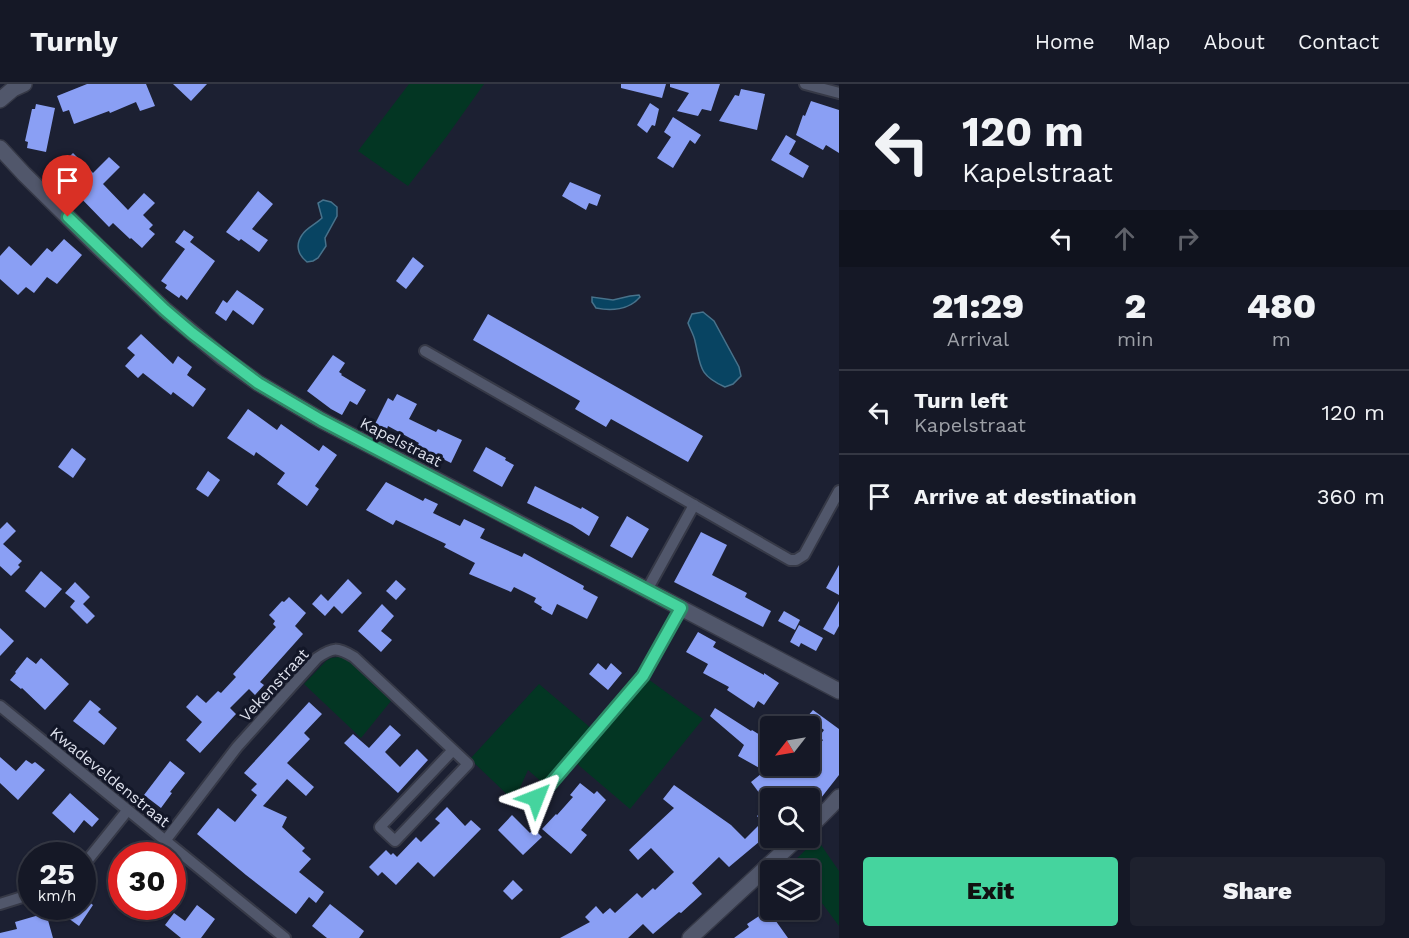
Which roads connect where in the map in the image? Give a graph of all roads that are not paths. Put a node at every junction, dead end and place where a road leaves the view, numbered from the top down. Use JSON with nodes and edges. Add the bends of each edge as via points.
{"nodes":[{"id":1,"x":24,"y":84,"type":"edge"},
{"id":2,"x":805,"y":84,"type":"edge"},
{"id":3,"x":839,"y":93,"type":"edge"},
{"id":4,"x":0,"y":100,"type":"edge"},
{"id":5,"x":0,"y":148,"type":"edge"},
{"id":6,"x":425,"y":351,"type":"dead end"},
{"id":7,"x":839,"y":491,"type":"edge"},
{"id":8,"x":694,"y":505,"type":"junction"},
{"id":9,"x":647,"y":590,"type":"junction"},
{"id":10,"x":681,"y":608,"type":"junction"},
{"id":11,"x":839,"y":691,"type":"edge"},
{"id":12,"x":0,"y":706,"type":"edge"},
{"id":13,"x":453,"y":750,"type":"junction"},
{"id":14,"x":839,"y":797,"type":"edge"},
{"id":15,"x":536,"y":798,"type":"dead end"},
{"id":16,"x":127,"y":811,"type":"junction"},
{"id":17,"x":820,"y":816,"type":"edge"},
{"id":18,"x":165,"y":841,"type":"junction"},
{"id":19,"x":787,"y":848,"type":"edge"},
{"id":20,"x":96,"y":850,"type":"edge"},
{"id":21,"x":18,"y":898,"type":"edge"},
{"id":22,"x":0,"y":903,"type":"edge"},
{"id":23,"x":285,"y":938,"type":"edge"},
{"id":24,"x":690,"y":938,"type":"edge"}],
"edges":[{"from":1,"to":4,"type":"main road"},
{"from":2,"to":3,"type":"street"},
{"from":5,"to":9,"type":"main road","name":"Kapelstraat","via":[[165,310],[258,383],[321,420]]},
{"from":6,"to":8,"type":"street"},
{"from":7,"to":8,"type":"street","via":[[807,551],[796,560],[785,558]]},
{"from":8,"to":9,"type":"street"},
{"from":9,"to":10,"type":"main road","name":"Kapelstraat"},
{"from":10,"to":11,"type":"main road","name":"Kapelstraat"},
{"from":10,"to":15,"type":"street","via":[[643,676]]},
{"from":12,"to":16,"type":"street","name":"Kwadeveldenstraat"},
{"from":13,"to":13,"type":"street","name":"Vekenstraat","via":[[468,764],[395,841],[380,827]]},
{"from":13,"to":18,"type":"street","name":"Vekenstraat","via":[[354,657],[341,650],[325,652],[237,747]]},
{"from":14,"to":17,"type":"main road"},
{"from":16,"to":18,"type":"street","name":"Kwadeveldenstraat"},
{"from":16,"to":20,"type":"street"},
{"from":18,"to":23,"type":"street","name":"Kwadeveldenstraat"},
{"from":19,"to":24,"type":"main road"},
{"from":21,"to":22,"type":"street"}]}
